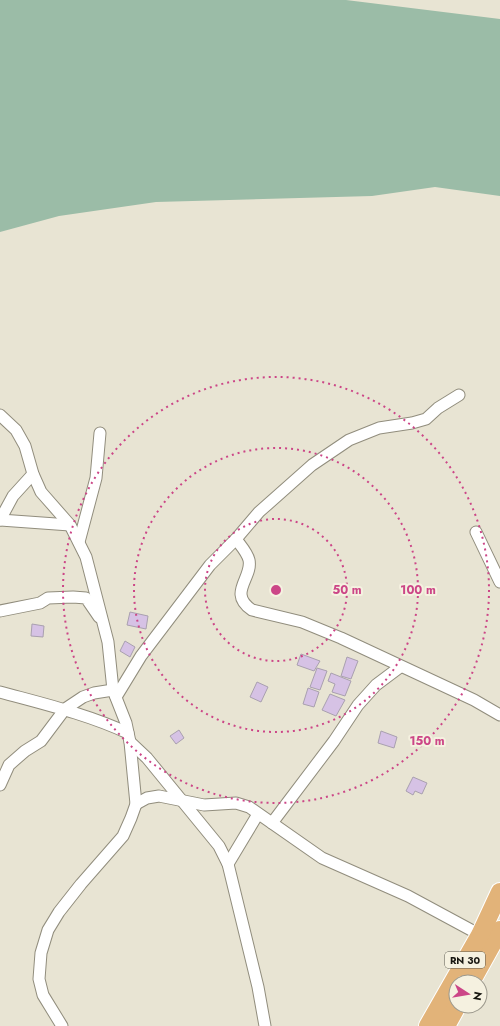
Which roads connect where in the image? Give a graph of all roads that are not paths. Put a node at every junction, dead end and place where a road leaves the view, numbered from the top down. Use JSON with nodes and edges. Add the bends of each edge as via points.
{"nodes":[{"id":1,"x":459,"y":395,"type":"dead end"},
{"id":2,"x":0,"y":415,"type":"edge"},
{"id":3,"x":100,"y":433,"type":"dead end"},
{"id":4,"x":33,"y":474,"type":"junction"},
{"id":5,"x":0,"y":520,"type":"edge"},
{"id":6,"x":70,"y":525,"type":"junction"},
{"id":7,"x":476,"y":532,"type":"dead end"},
{"id":8,"x":236,"y":538,"type":"junction"},
{"id":9,"x":79,"y":542,"type":"junction"},
{"id":10,"x":500,"y":582,"type":"edge"},
{"id":11,"x":94,"y":586,"type":"junction"},
{"id":12,"x":86,"y":598,"type":"junction"},
{"id":13,"x":0,"y":611,"type":"edge"},
{"id":14,"x":101,"y":619,"type":"junction"},
{"id":15,"x":400,"y":667,"type":"junction"},
{"id":16,"x":0,"y":692,"type":"edge"},
{"id":17,"x":114,"y":694,"type":"junction"},
{"id":18,"x":65,"y":709,"type":"junction"},
{"id":19,"x":500,"y":715,"type":"edge"},
{"id":20,"x":129,"y":737,"type":"junction"},
{"id":21,"x":0,"y":785,"type":"edge"},
{"id":22,"x":180,"y":800,"type":"junction"},
{"id":23,"x":136,"y":804,"type":"junction"},
{"id":24,"x":258,"y":814,"type":"junction"},
{"id":25,"x":272,"y":823,"type":"junction"},
{"id":26,"x":228,"y":864,"type":"junction"},
{"id":27,"x":500,"y":892,"type":"edge"},
{"id":28,"x":494,"y":937,"type":"edge"},
{"id":29,"x":475,"y":974,"type":"edge"},
{"id":30,"x":453,"y":1014,"type":"edge"},
{"id":31,"x":62,"y":1026,"type":"edge"},
{"id":32,"x":265,"y":1026,"type":"edge"},
{"id":33,"x":428,"y":1026,"type":"edge"},
{"id":34,"x":446,"y":1026,"type":"edge"}],
"edges":[{"from":1,"to":8,"type":"street","via":[[426,419],[379,428],[349,440],[312,464],[259,512]]},
{"from":2,"to":4,"type":"street","via":[[16,430],[25,446]]},
{"from":3,"to":9,"type":"street","via":[[96,478]]},
{"from":4,"to":5,"type":"street","via":[[13,496]]},
{"from":4,"to":6,"type":"street","via":[[41,492]]},
{"from":5,"to":6,"type":"street"},
{"from":6,"to":9,"type":"street"},
{"from":7,"to":10,"type":"street"},
{"from":8,"to":15,"type":"street","via":[[249,562],[241,598],[245,605],[252,610],[302,622]]},
{"from":8,"to":17,"type":"street","via":[[200,577]]},
{"from":9,"to":11,"type":"street"},
{"from":11,"to":12,"type":"street"},
{"from":11,"to":14,"type":"street"},
{"from":12,"to":13,"type":"street","via":[[48,598],[33,605]]},
{"from":12,"to":14,"type":"street"},
{"from":14,"to":17,"type":"street","via":[[108,642]]},
{"from":15,"to":19,"type":"street","via":[[474,700]]},
{"from":15,"to":25,"type":"street","via":[[376,685],[358,705]]},
{"from":16,"to":18,"type":"street"},
{"from":17,"to":18,"type":"street","via":[[88,695]]},
{"from":17,"to":20,"type":"street"},
{"from":18,"to":20,"type":"street","via":[[106,722]]},
{"from":18,"to":21,"type":"street","via":[[41,741],[9,765]]},
{"from":20,"to":22,"type":"street"},
{"from":20,"to":23,"type":"street"},
{"from":22,"to":23,"type":"street","via":[[159,796],[147,798]]},
{"from":22,"to":24,"type":"street","via":[[204,805],[236,803],[249,807]]},
{"from":22,"to":26,"type":"street","via":[[219,846]]},
{"from":23,"to":31,"type":"street","via":[[123,836],[80,884],[48,930],[41,953],[40,979],[43,995]]},
{"from":24,"to":25,"type":"street"},
{"from":24,"to":26,"type":"street"},
{"from":25,"to":28,"type":"street","via":[[322,858]]},
{"from":26,"to":32,"type":"street"},
{"from":27,"to":28,"type":"main road","number":"RN 30"},
{"from":28,"to":29,"type":"main road","name":"RN 30","number":"RN 30"},
{"from":28,"to":33,"type":"main road","number":"RN 30"},
{"from":30,"to":34,"type":"main road"}]}
